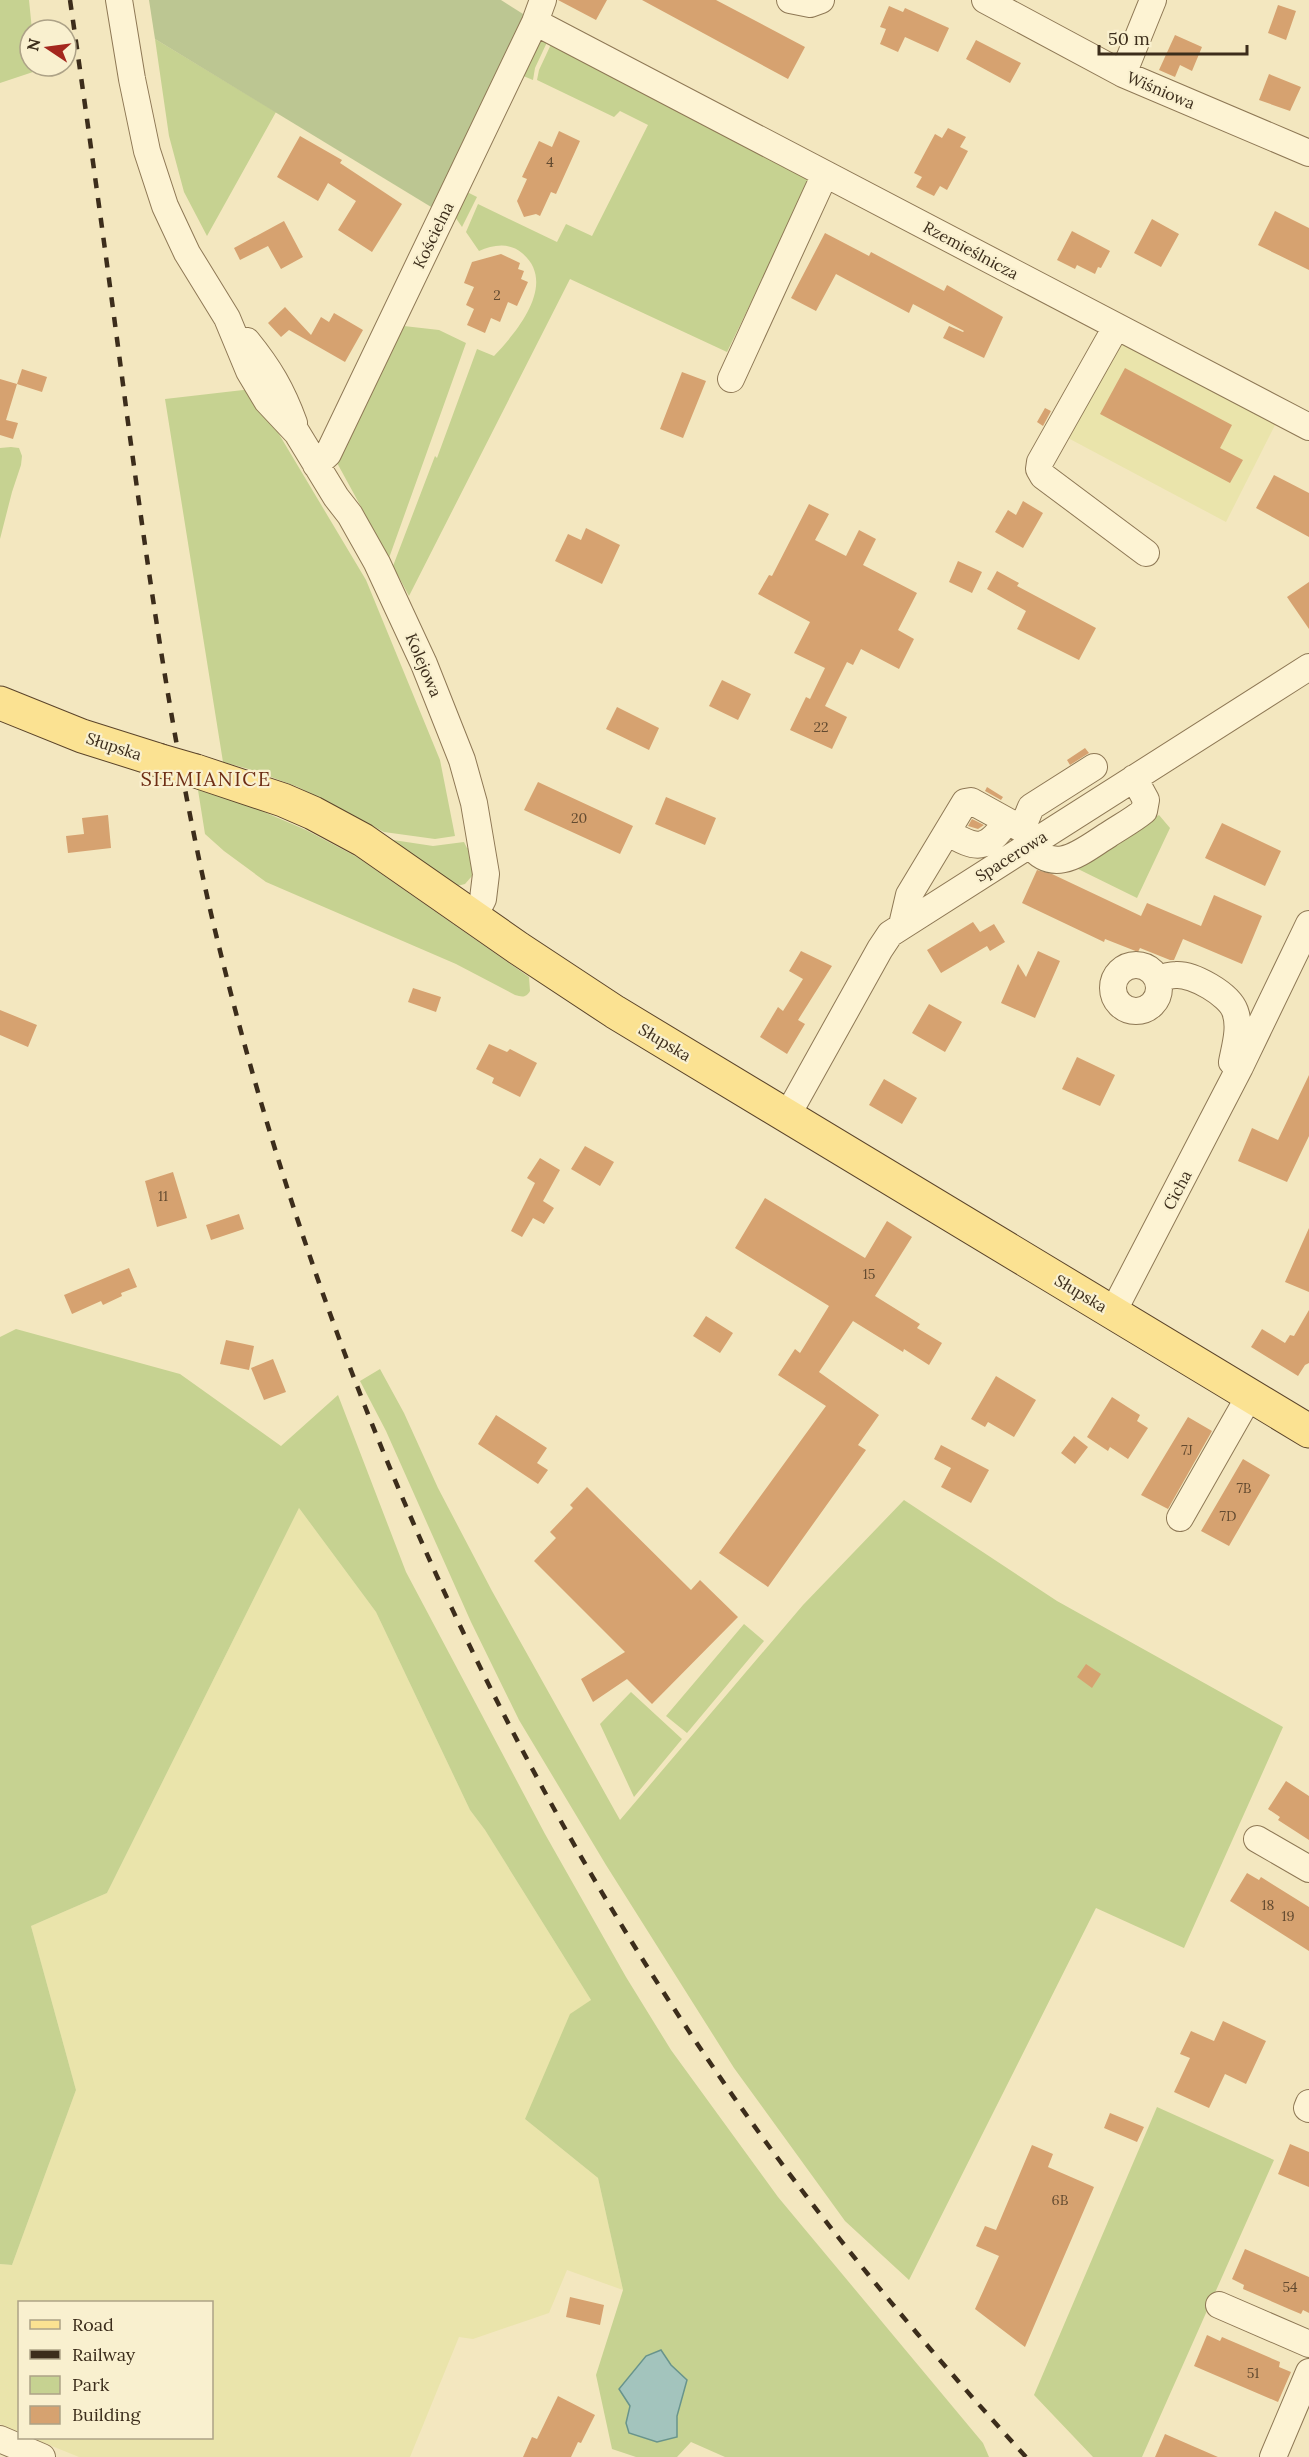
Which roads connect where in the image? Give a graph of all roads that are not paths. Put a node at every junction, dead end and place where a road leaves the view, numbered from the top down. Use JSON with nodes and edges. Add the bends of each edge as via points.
{"nodes":[{"id":1,"x":119,"y":0,"type":"edge"},
{"id":2,"x":790,"y":0,"type":"edge"},
{"id":3,"x":821,"y":0,"type":"edge"},
{"id":4,"x":985,"y":0,"type":"edge"},
{"id":5,"x":1153,"y":0,"type":"edge"},
{"id":6,"x":539,"y":11,"type":"edge"},
{"id":7,"x":1123,"y":74,"type":"junction"},
{"id":8,"x":1309,"y":153,"type":"edge"},
{"id":9,"x":825,"y":174,"type":"junction"},
{"id":10,"x":1116,"y":327,"type":"junction"},
{"id":11,"x":731,"y":379,"type":"dead end"},
{"id":12,"x":1309,"y":427,"type":"edge"},
{"id":13,"x":316,"y":465,"type":"junction"},
{"id":14,"x":1146,"y":553,"type":"dead end"},
{"id":15,"x":1309,"y":667,"type":"edge"},
{"id":16,"x":0,"y":703,"type":"edge"},
{"id":17,"x":1094,"y":767,"type":"dead end"},
{"id":18,"x":1134,"y":778,"type":"junction"},
{"id":19,"x":947,"y":832,"type":"junction"},
{"id":20,"x":1024,"y":833,"type":"junction"},
{"id":21,"x":474,"y":917,"type":"junction"},
{"id":22,"x":1309,"y":924,"type":"edge"},
{"id":23,"x":902,"y":925,"type":"junction"},
{"id":24,"x":1158,"y":980,"type":"dead end"},
{"id":25,"x":1240,"y":1067,"type":"junction"},
{"id":26,"x":787,"y":1116,"type":"junction"},
{"id":27,"x":1113,"y":1312,"type":"junction"},
{"id":28,"x":1250,"y":1395,"type":"junction"},
{"id":29,"x":1308,"y":1429,"type":"edge"},
{"id":30,"x":1180,"y":1518,"type":"dead end"},
{"id":31,"x":1257,"y":1839,"type":"dead end"},
{"id":32,"x":1309,"y":1869,"type":"edge"},
{"id":33,"x":1309,"y":2103,"type":"edge"},
{"id":34,"x":1309,"y":2109,"type":"edge"},
{"id":35,"x":1219,"y":2305,"type":"dead end"},
{"id":36,"x":1309,"y":2344,"type":"edge"},
{"id":37,"x":1309,"y":2372,"type":"edge"},
{"id":38,"x":0,"y":2439,"type":"edge"},
{"id":39,"x":42,"y":2457,"type":"edge"},
{"id":40,"x":1274,"y":2457,"type":"edge"}],
"edges":[{"from":1,"to":13,"type":"street","name":"Kolejowa","via":[[147,151],[165,206],[187,253],[227,318],[249,371]]},
{"from":2,"to":3,"type":"street","via":[[810,4]]},
{"from":4,"to":7,"type":"street","name":"Wiśniowa"},
{"from":5,"to":7,"type":"street"},
{"from":6,"to":9,"type":"street","name":"Rzemieślnicza"},
{"from":6,"to":13,"type":"street","name":"Kościelna","via":[[328,454]]},
{"from":7,"to":8,"type":"street","name":"Wiśniowa"},
{"from":9,"to":10,"type":"street","name":"Rzemieślnicza"},
{"from":9,"to":11,"type":"street"},
{"from":10,"to":12,"type":"street","name":"Rzemieślnicza"},
{"from":10,"to":14,"type":"street","via":[[1040,462],[1040,469],[1043,476]]},
{"from":13,"to":21,"type":"street","name":"Kolejowa","via":[[350,515],[398,604],[462,760],[478,821],[486,874],[483,899]]},
{"from":15,"to":18,"type":"street","name":"Spacerowa"},
{"from":16,"to":21,"type":"main road","name":"Słupska","bridge":true,"via":[[82,736],[283,800],[342,827]]},
{"from":17,"to":20,"type":"street","via":[[1031,807]]},
{"from":18,"to":20,"type":"street","name":"Spacerowa"},
{"from":18,"to":20,"type":"street","via":[[1146,800],[1144,811],[1073,857],[1059,861],[1044,858]]},
{"from":19,"to":20,"type":"street","via":[[966,843],[980,845]]},
{"from":19,"to":20,"type":"street","via":[[965,802],[971,801]]},
{"from":19,"to":23,"type":"street","via":[[909,895]]},
{"from":20,"to":23,"type":"street","name":"Spacerowa"},
{"from":21,"to":26,"type":"main road","name":"Słupska","via":[[586,994]]},
{"from":22,"to":25,"type":"street","name":"Cicha"},
{"from":23,"to":26,"type":"street","name":"Spacerowa","via":[[880,949]]},
{"from":24,"to":25,"type":"street","via":[[1187,976],[1228,1000],[1237,1019],[1232,1062]]},
{"from":25,"to":27,"type":"street","name":"Cicha"},
{"from":26,"to":27,"type":"main road","name":"Słupska"},
{"from":27,"to":28,"type":"main road","name":"Słupska"},
{"from":28,"to":29,"type":"main road","name":"Słupska"},
{"from":28,"to":30,"type":"street"},
{"from":31,"to":32,"type":"street"},
{"from":33,"to":34,"type":"street"},
{"from":35,"to":36,"type":"street"},
{"from":37,"to":40,"type":"street"},
{"from":38,"to":39,"type":"street"}]}
